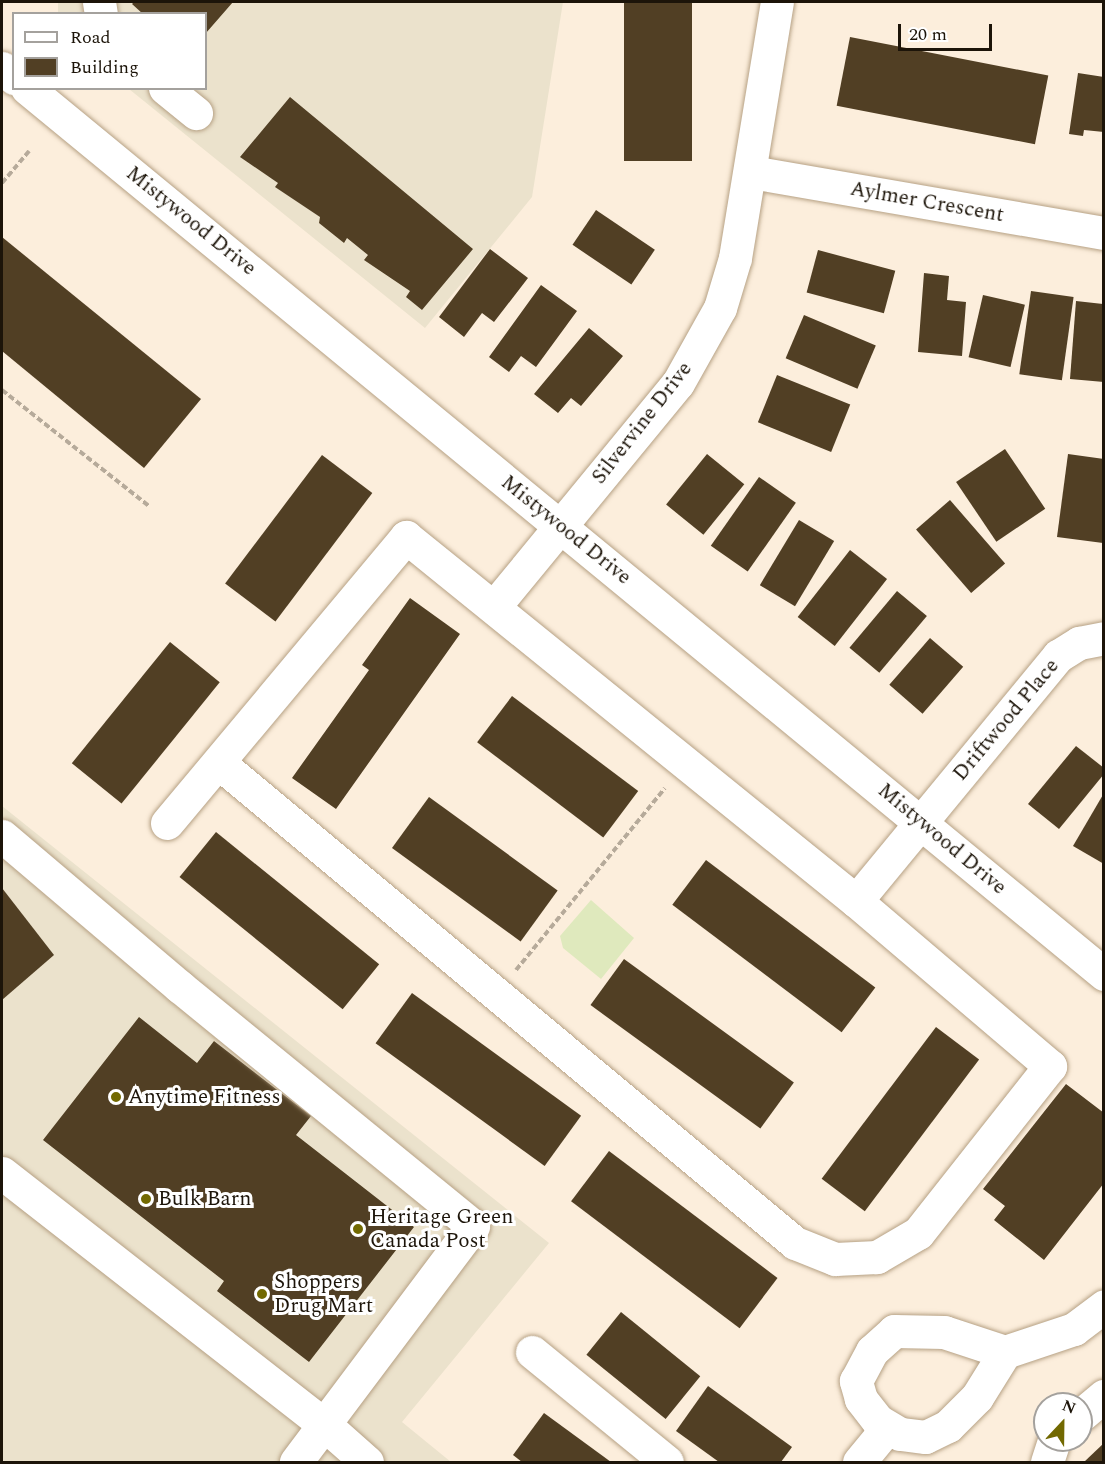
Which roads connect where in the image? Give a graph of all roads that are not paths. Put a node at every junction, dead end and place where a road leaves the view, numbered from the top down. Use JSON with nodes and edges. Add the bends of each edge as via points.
{"nodes":[{"id":1,"x":777,"y":2,"type":"edge"},
{"id":2,"x":29,"y":90,"type":"edge"},
{"id":3,"x":167,"y":90,"type":"edge"},
{"id":4,"x":196,"y":113,"type":"dead end"},
{"id":5,"x":751,"y":172,"type":"junction"},
{"id":6,"x":1104,"y":233,"type":"edge"},
{"id":7,"x":561,"y":525,"type":"junction"},
{"id":8,"x":492,"y":604,"type":"junction"},
{"id":9,"x":1104,"y":638,"type":"edge"},
{"id":10,"x":219,"y":763,"type":"junction"},
{"id":11,"x":921,"y":821,"type":"junction"},
{"id":12,"x":167,"y":823,"type":"dead end"},
{"id":13,"x":2,"y":836,"type":"edge"},
{"id":14,"x":856,"y":900,"type":"junction"},
{"id":15,"x":1104,"y":974,"type":"edge"},
{"id":16,"x":2,"y":1173,"type":"edge"},
{"id":17,"x":1104,"y":1306,"type":"edge"},
{"id":18,"x":532,"y":1352,"type":"dead end"},
{"id":19,"x":1005,"y":1352,"type":"junction"},
{"id":20,"x":325,"y":1425,"type":"junction"},
{"id":21,"x":888,"y":1427,"type":"junction"},
{"id":22,"x":296,"y":1462,"type":"edge"},
{"id":23,"x":367,"y":1462,"type":"edge"},
{"id":24,"x":667,"y":1462,"type":"edge"},
{"id":25,"x":859,"y":1462,"type":"edge"}],
"edges":[{"from":1,"to":5,"type":"street","name":"Silvervine Drive"},
{"from":2,"to":7,"type":"street","name":"Mistywood Drive"},
{"from":3,"to":4,"type":"street"},
{"from":5,"to":6,"type":"street","name":"Aylmer Crescent"},
{"from":5,"to":7,"type":"street","name":"Silvervine Drive","via":[[735,258],[720,308],[678,383]]},
{"from":7,"to":8,"type":"street","name":"Silvervine Drive","via":[[498,602]]},
{"from":7,"to":11,"type":"street","name":"Mistywood Drive"},
{"from":8,"to":10,"type":"street","via":[[406,537]]},
{"from":8,"to":14,"type":"street","via":[[684,765]]},
{"from":9,"to":11,"type":"street","name":"Driftwood Place","via":[[1079,643],[1058,656]]},
{"from":10,"to":12,"type":"street"},
{"from":10,"to":14,"type":"street","via":[[795,1243],[835,1259],[877,1257],[896,1249],[923,1227],[1050,1066]]},
{"from":11,"to":14,"type":"street","name":"Driftwood Place"},
{"from":11,"to":15,"type":"street","name":"Mistywood Drive"},
{"from":13,"to":20,"type":"street","via":[[473,1226]]},
{"from":16,"to":20,"type":"street"},
{"from":17,"to":19,"type":"street","via":[[1074,1329]]},
{"from":18,"to":24,"type":"street"},
{"from":19,"to":21,"type":"street","via":[[977,1397],[948,1426],[925,1437],[900,1434]]},
{"from":19,"to":21,"type":"street","via":[[944,1332],[894,1331],[872,1351],[856,1381],[861,1399],[878,1421]]},
{"from":20,"to":22,"type":"street"},
{"from":20,"to":23,"type":"street"},
{"from":21,"to":25,"type":"street"}]}
